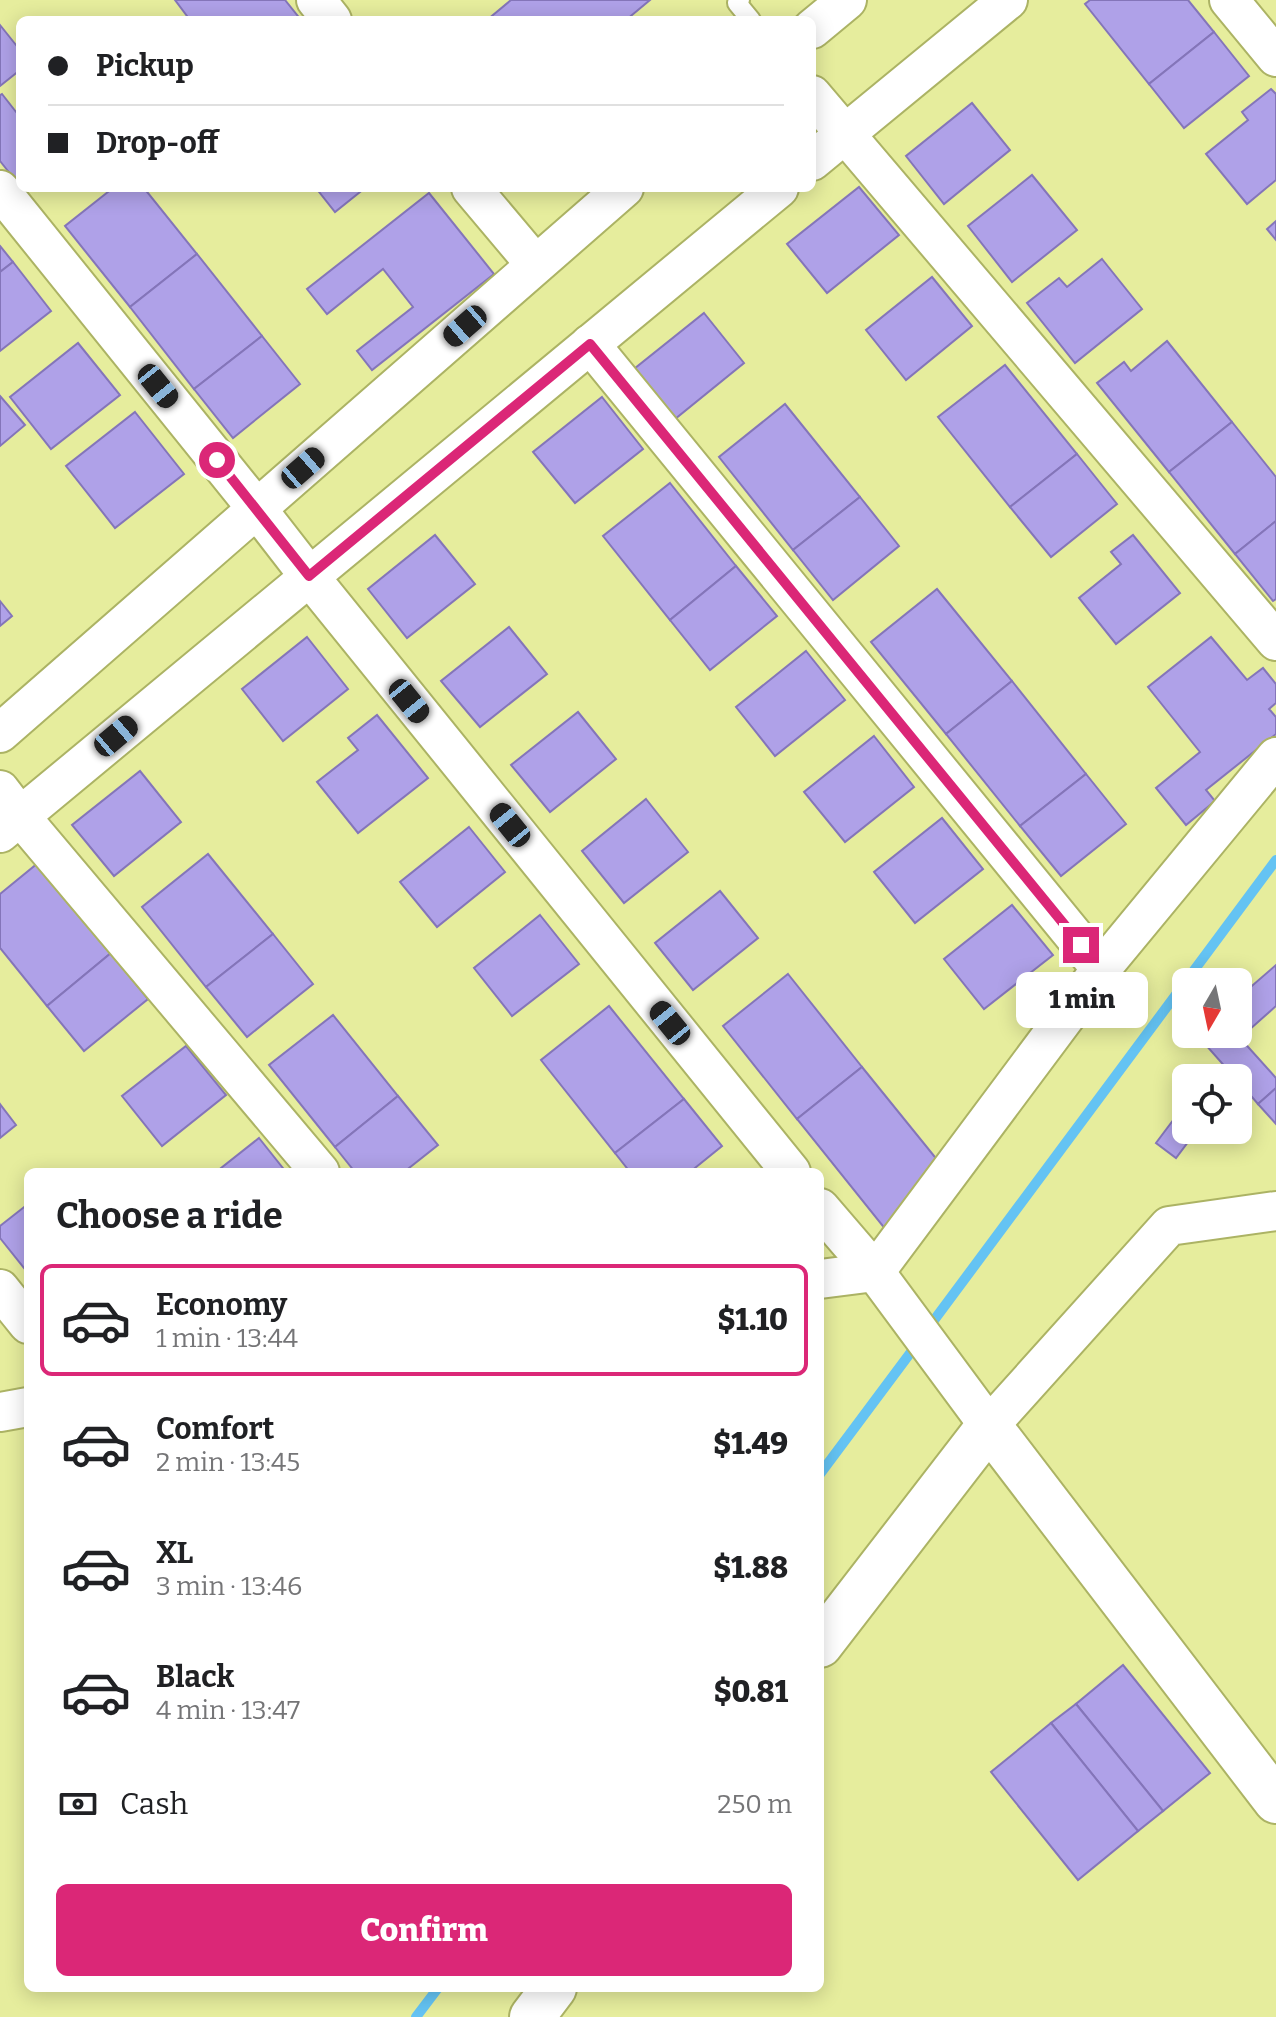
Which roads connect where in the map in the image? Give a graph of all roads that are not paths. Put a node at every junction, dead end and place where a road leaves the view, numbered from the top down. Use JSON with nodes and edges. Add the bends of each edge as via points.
{"nodes":[{"id":1,"x":316,"y":0,"type":"edge"},
{"id":2,"x":740,"y":0,"type":"edge"},
{"id":3,"x":847,"y":0,"type":"edge"},
{"id":4,"x":1008,"y":0,"type":"edge"},
{"id":5,"x":1229,"y":0,"type":"edge"},
{"id":6,"x":329,"y":16,"type":"edge"},
{"id":7,"x":748,"y":16,"type":"edge"},
{"id":8,"x":816,"y":26,"type":"edge"},
{"id":9,"x":1276,"y":57,"type":"edge"},
{"id":10,"x":816,"y":100,"type":"edge"},
{"id":11,"x":844,"y":134,"type":"junction"},
{"id":12,"x":816,"y":158,"type":"edge"},
{"id":13,"x":0,"y":190,"type":"edge"},
{"id":14,"x":474,"y":192,"type":"edge"},
{"id":15,"x":619,"y":192,"type":"edge"},
{"id":16,"x":774,"y":192,"type":"edge"},
{"id":17,"x":535,"y":264,"type":"junction"},
{"id":18,"x":590,"y":344,"type":"junction"},
{"id":19,"x":257,"y":509,"type":"junction"},
{"id":20,"x":309,"y":576,"type":"junction"},
{"id":21,"x":1276,"y":641,"type":"edge"},
{"id":22,"x":0,"y":733,"type":"edge"},
{"id":23,"x":1276,"y":757,"type":"edge"},
{"id":24,"x":7,"y":813,"type":"edge"},
{"id":25,"x":1101,"y":969,"type":"junction"},
{"id":26,"x":317,"y":1168,"type":"edge"},
{"id":27,"x":788,"y":1168,"type":"edge"},
{"id":28,"x":1276,"y":1211,"type":"edge"},
{"id":29,"x":824,"y":1213,"type":"edge"},
{"id":30,"x":875,"y":1272,"type":"junction"},
{"id":31,"x":824,"y":1278,"type":"edge"},
{"id":32,"x":0,"y":1289,"type":"edge"},
{"id":33,"x":24,"y":1319,"type":"edge"},
{"id":34,"x":24,"y":1408,"type":"edge"},
{"id":35,"x":0,"y":1412,"type":"edge"},
{"id":36,"x":989,"y":1426,"type":"junction"},
{"id":37,"x":824,"y":1640,"type":"edge"},
{"id":38,"x":1276,"y":1801,"type":"edge"},
{"id":39,"x":551,"y":1992,"type":"edge"},
{"id":40,"x":532,"y":2017,"type":"edge"}],
"edges":[{"from":1,"to":6,"type":"street"},
{"from":2,"to":7,"type":"lane","via":[[737,3]]},
{"from":3,"to":8,"type":"street"},
{"from":4,"to":11,"type":"street"},
{"from":5,"to":9,"type":"street"},
{"from":10,"to":11,"type":"street"},
{"from":11,"to":12,"type":"street"},
{"from":11,"to":21,"type":"street"},
{"from":13,"to":19,"type":"street"},
{"from":14,"to":17,"type":"street"},
{"from":15,"to":17,"type":"street"},
{"from":16,"to":18,"type":"street"},
{"from":17,"to":19,"type":"street"},
{"from":18,"to":20,"type":"street"},
{"from":18,"to":25,"type":"street"},
{"from":19,"to":20,"type":"street"},
{"from":19,"to":22,"type":"street"},
{"from":20,"to":24,"type":"street"},
{"from":20,"to":27,"type":"street"},
{"from":23,"to":25,"type":"street"},
{"from":24,"to":26,"type":"street"},
{"from":25,"to":30,"type":"street"},
{"from":28,"to":36,"type":"street","via":[[1169,1226]]},
{"from":29,"to":30,"type":"street"},
{"from":30,"to":31,"type":"street"},
{"from":30,"to":36,"type":"street"},
{"from":32,"to":33,"type":"street"},
{"from":34,"to":35,"type":"street"},
{"from":36,"to":37,"type":"street"},
{"from":36,"to":38,"type":"street"},
{"from":39,"to":40,"type":"street"}]}
